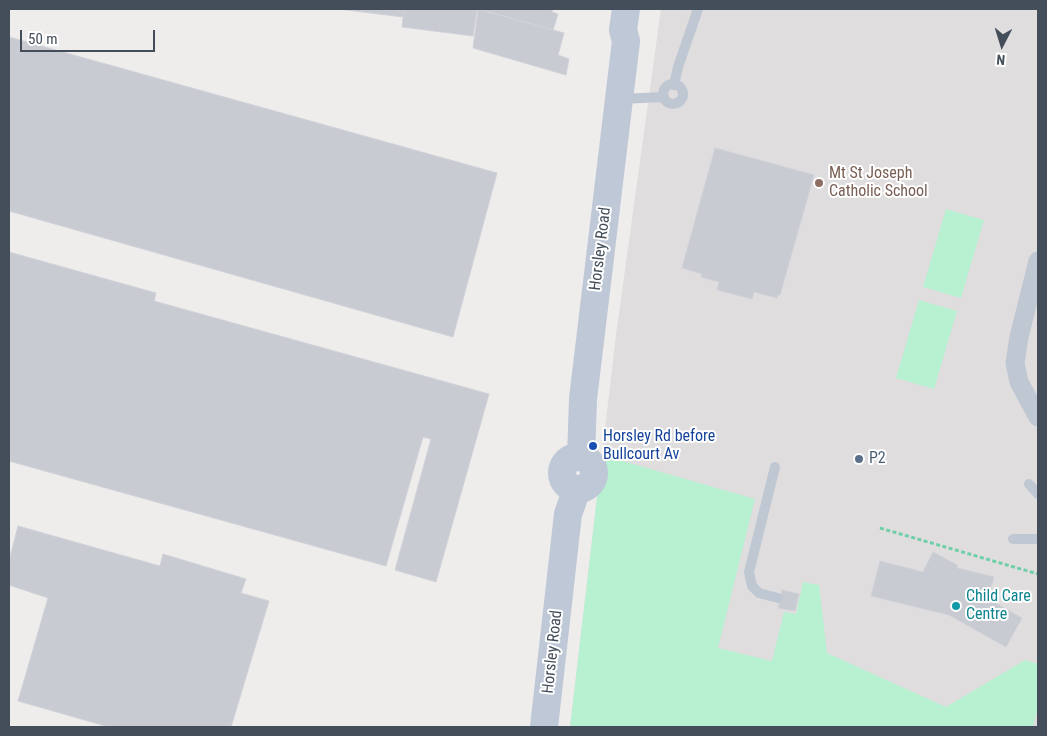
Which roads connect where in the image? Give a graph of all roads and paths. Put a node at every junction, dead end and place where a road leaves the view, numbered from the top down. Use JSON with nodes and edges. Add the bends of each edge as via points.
{"nodes":[{"id":1,"x":698,"y":9,"type":"edge"},
{"id":2,"x":627,"y":20,"type":"edge"},
{"id":3,"x":674,"y":85,"type":"junction"},
{"id":4,"x":664,"y":97,"type":"junction"},
{"id":5,"x":619,"y":99,"type":"junction"},
{"id":6,"x":1038,"y":261,"type":"edge"},
{"id":7,"x":1033,"y":395,"type":"edge"},
{"id":8,"x":1038,"y":417,"type":"edge"},
{"id":9,"x":776,"y":467,"type":"dead end"},
{"id":10,"x":1029,"y":484,"type":"dead end"},
{"id":11,"x":1038,"y":494,"type":"edge"},
{"id":12,"x":880,"y":528,"type":"dead end"},
{"id":13,"x":1013,"y":539,"type":"dead end"},
{"id":14,"x":1038,"y":539,"type":"edge"},
{"id":15,"x":1038,"y":574,"type":"edge"},
{"id":16,"x":778,"y":598,"type":"dead end"},
{"id":17,"x":544,"y":727,"type":"edge"}],
"edges":[{"from":1,"to":3,"type":"lane"},
{"from":2,"to":5,"type":"main road","name":"Horsley Road"},
{"from":3,"to":4,"type":"lane","via":[[665,89]]},
{"from":3,"to":4,"type":"lane","via":[[681,89],[682,100],[672,104]]},
{"from":4,"to":5,"type":"lane"},
{"from":5,"to":17,"type":"main road","name":"Horsley Road","via":[[584,399],[581,458],[575,457],[566,462],[562,471],[567,485],[577,489],[568,514]]},
{"from":6,"to":7,"type":"street","via":[[1015,363],[1019,382]]},
{"from":7,"to":8,"type":"street"},
{"from":9,"to":16,"type":"lane","via":[[750,572],[752,586],[759,593]]},
{"from":10,"to":11,"type":"lane"},
{"from":12,"to":15,"type":"path"},
{"from":13,"to":14,"type":"lane"}]}
